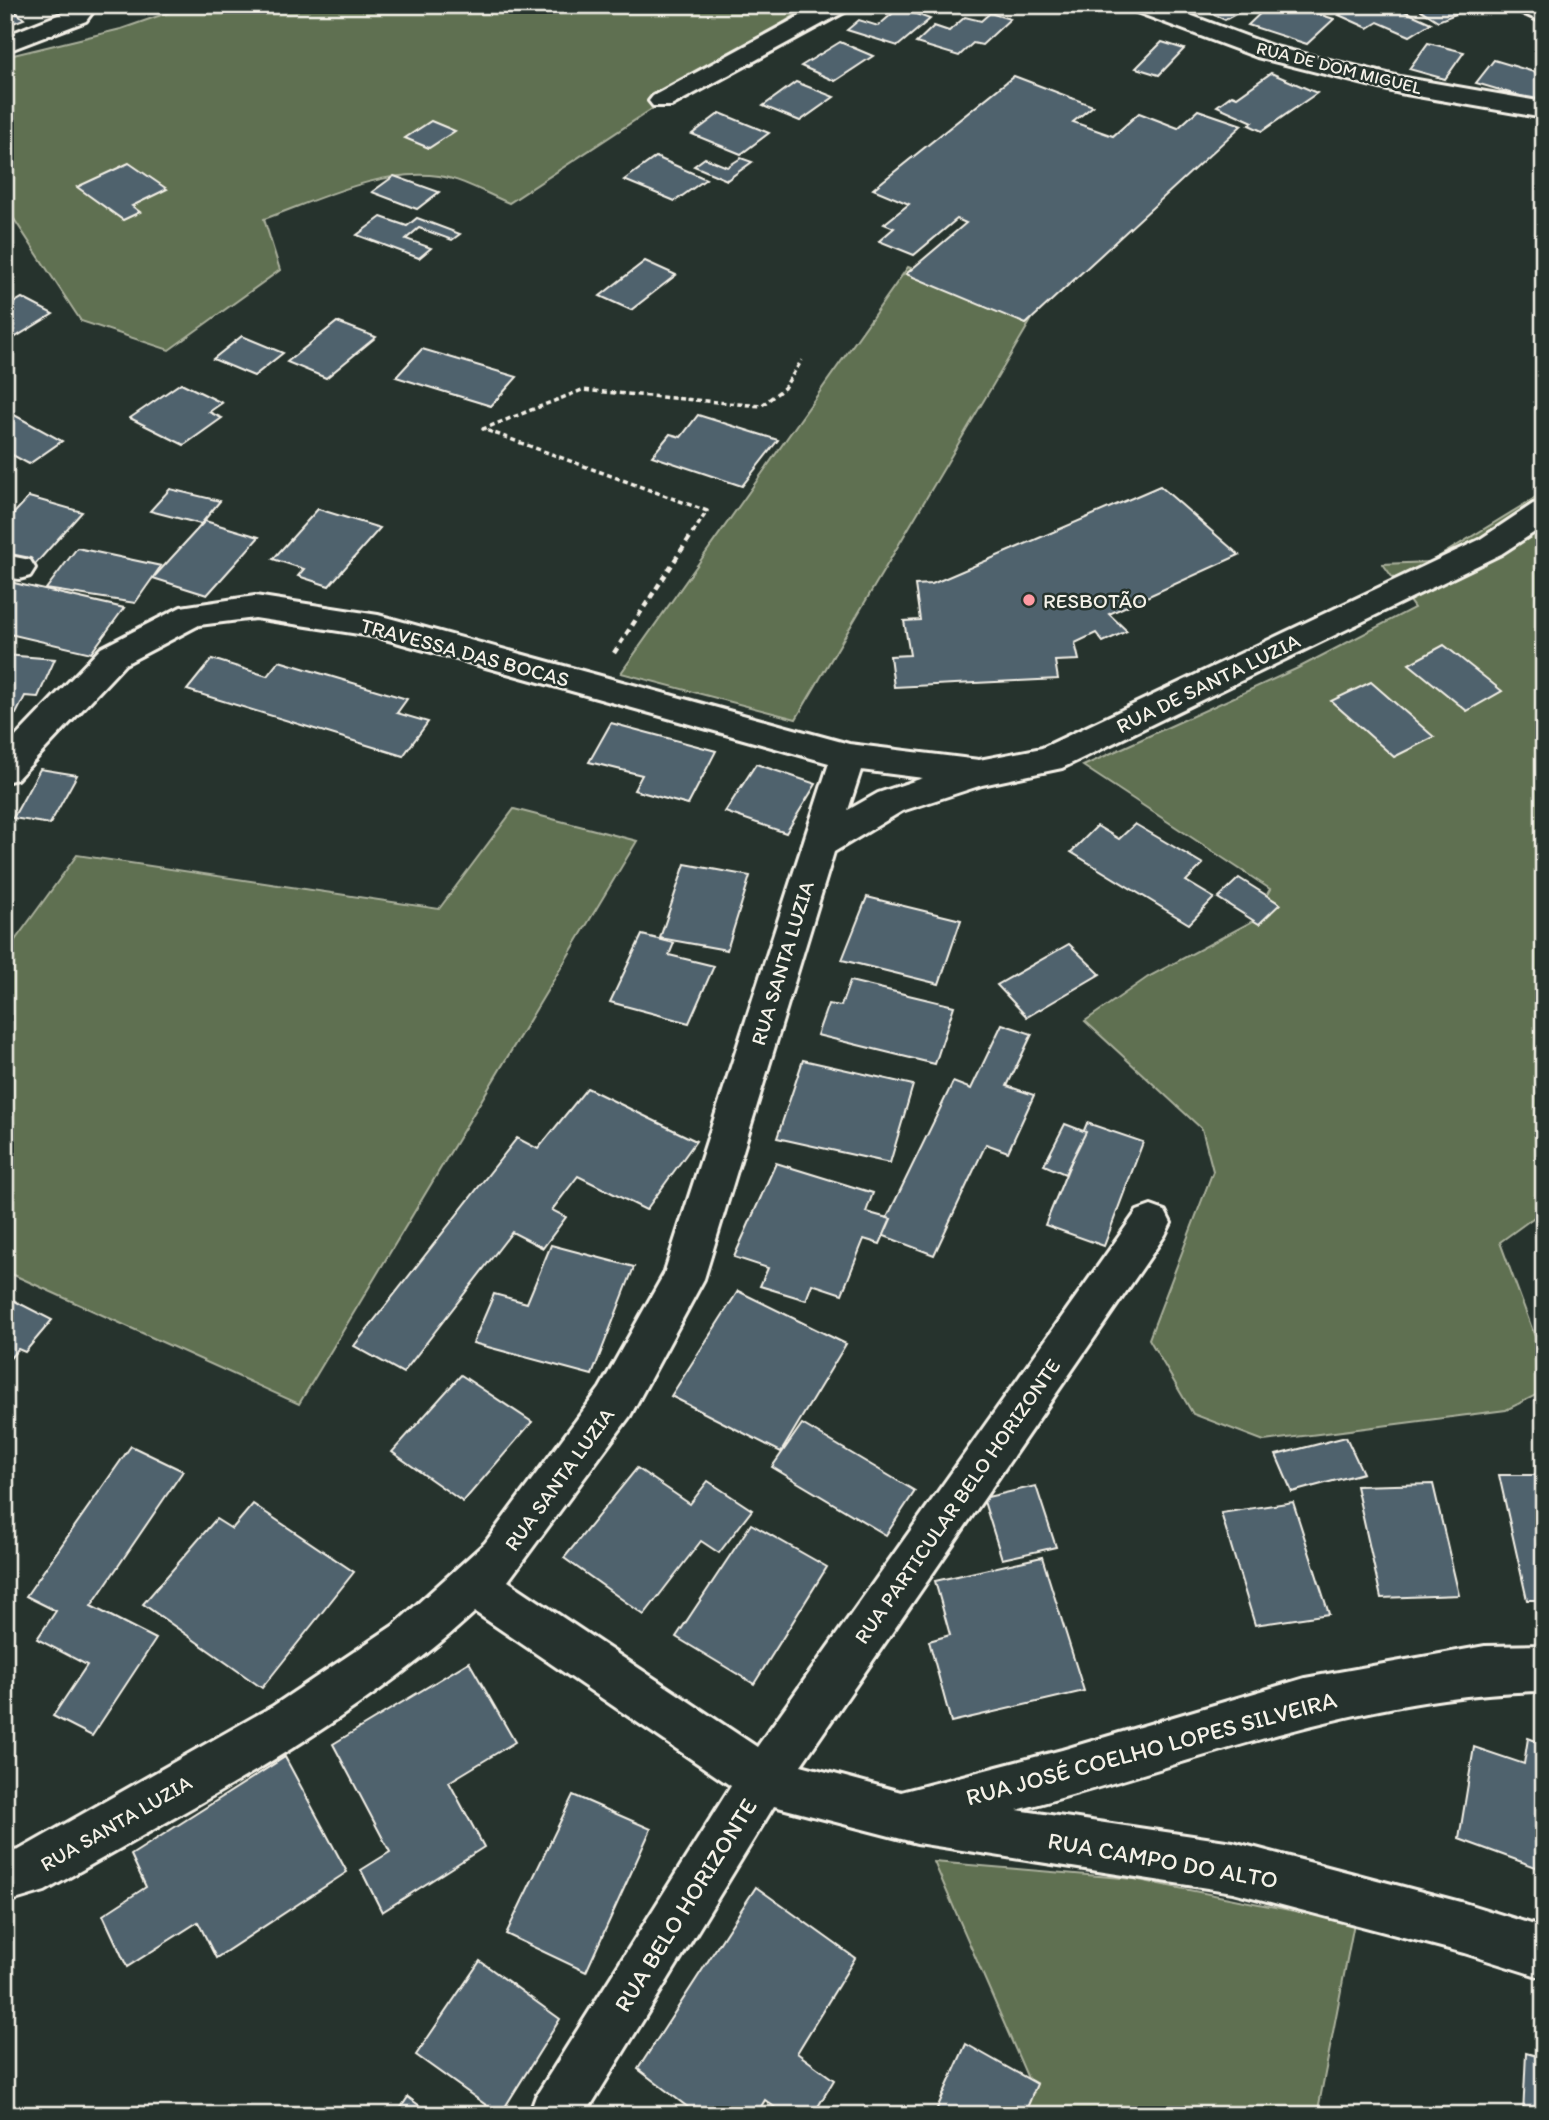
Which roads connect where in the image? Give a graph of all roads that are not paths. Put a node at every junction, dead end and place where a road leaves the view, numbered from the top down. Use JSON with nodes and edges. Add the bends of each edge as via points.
{"nodes":[{"id":1,"x":86,"y":5,"type":"edge"},
{"id":2,"x":839,"y":5,"type":"edge"},
{"id":3,"x":1140,"y":5,"type":"edge"},
{"id":4,"x":1525,"y":5,"type":"edge"},
{"id":5,"x":1544,"y":16,"type":"edge"},
{"id":6,"x":5,"y":45,"type":"edge"},
{"id":7,"x":662,"y":101,"type":"dead end"},
{"id":8,"x":1544,"y":110,"type":"edge"},
{"id":9,"x":1544,"y":511,"type":"edge"},
{"id":10,"x":849,"y":757,"type":"junction"},
{"id":11,"x":5,"y":770,"type":"edge"},
{"id":12,"x":979,"y":773,"type":"junction"},
{"id":13,"x":819,"y":844,"type":"junction"},
{"id":14,"x":1151,"y":1223,"type":"dead end"},
{"id":15,"x":473,"y":1584,"type":"junction"},
{"id":16,"x":1544,"y":1668,"type":"edge"},
{"id":17,"x":763,"y":1779,"type":"junction"},
{"id":18,"x":901,"y":1816,"type":"junction"},
{"id":19,"x":5,"y":1878,"type":"edge"},
{"id":20,"x":1544,"y":1953,"type":"edge"},
{"id":21,"x":555,"y":2115,"type":"edge"}],
"edges":[{"from":1,"to":6,"type":"street","via":[[77,16]]},
{"from":2,"to":7,"type":"street"},
{"from":3,"to":8,"type":"street","name":"RUA DE DOM MIGUEL","via":[[1266,52],[1400,85]]},
{"from":4,"to":5,"type":"street"},
{"from":9,"to":12,"type":"street","name":"RUA DE SANTA LUZIA","via":[[1490,547],[1050,760]]},
{"from":10,"to":11,"type":"street","name":"TRAVESSA DAS BOCAS","via":[[378,625],[255,607],[192,615],[113,656]]},
{"from":10,"to":12,"type":"street","name":"RUA DE SANTA LUZIA"},
{"from":10,"to":13,"type":"street","name":"RUA SANTA LUZIA"},
{"from":12,"to":13,"type":"street","via":[[890,802]]},
{"from":13,"to":15,"type":"street","name":"RUA SANTA LUZIA","via":[[683,1279],[615,1402],[500,1558]]},
{"from":14,"to":17,"type":"street","name":"RUA PARTICULAR BELO HORIZONTE"},
{"from":15,"to":17,"type":"street","name":"RUA BELO HORIZONTE"},
{"from":15,"to":19,"type":"street","name":"RUA SANTA LUZIA","via":[[410,1641],[290,1723],[27,1873]]},
{"from":16,"to":18,"type":"street","name":"RUA JOSÉ COELHO LOPES SILVEIRA","via":[[1485,1669],[1305,1701],[1062,1774]]},
{"from":17,"to":18,"type":"street","name":"RUA JOSÉ COELHO LOPES SILVEIRA"},
{"from":17,"to":21,"type":"street","name":"RUA BELO HORIZONTE"},
{"from":18,"to":20,"type":"street","name":"RUA CAMPO DO ALTO","via":[[1233,1867]]}]}
